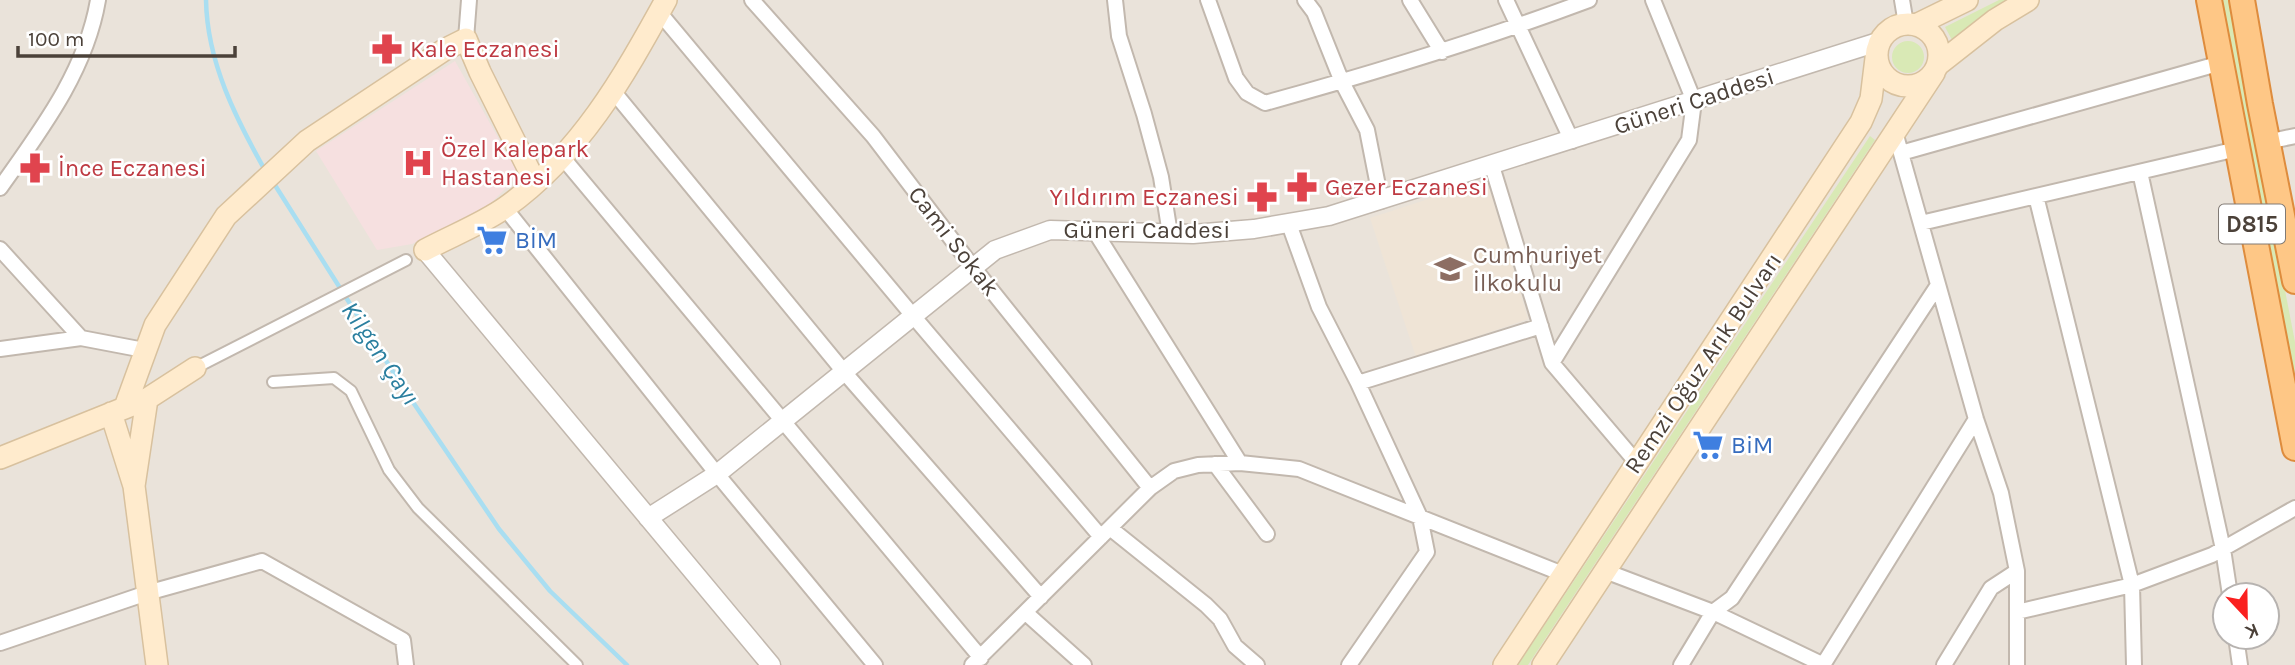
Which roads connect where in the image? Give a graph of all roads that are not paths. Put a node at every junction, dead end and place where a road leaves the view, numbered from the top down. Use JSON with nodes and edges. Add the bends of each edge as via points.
{"nodes":[{"id":1,"x":97,"y":0,"type":"edge"},
{"id":2,"x":469,"y":0,"type":"edge"},
{"id":3,"x":752,"y":0,"type":"edge"},
{"id":4,"x":1115,"y":0,"type":"edge"},
{"id":5,"x":1208,"y":0,"type":"edge"},
{"id":6,"x":1305,"y":0,"type":"edge"},
{"id":7,"x":1410,"y":0,"type":"edge"},
{"id":8,"x":1506,"y":0,"type":"edge"},
{"id":9,"x":1588,"y":0,"type":"edge"},
{"id":10,"x":1653,"y":0,"type":"edge"},
{"id":11,"x":1902,"y":0,"type":"edge"},
{"id":12,"x":1967,"y":0,"type":"edge"},
{"id":13,"x":2028,"y":0,"type":"edge"},
{"id":14,"x":2209,"y":0,"type":"edge"},
{"id":15,"x":2242,"y":0,"type":"edge"},
{"id":16,"x":663,"y":6,"type":"edge"},
{"id":17,"x":1911,"y":24,"type":"junction"},
{"id":18,"x":1519,"y":26,"type":"junction"},
{"id":19,"x":466,"y":39,"type":"junction"},
{"id":20,"x":1879,"y":46,"type":"junction"},
{"id":21,"x":1442,"y":52,"type":"junction"},
{"id":22,"x":2221,"y":63,"type":"junction"},
{"id":23,"x":1936,"y":69,"type":"junction"},
{"id":24,"x":1342,"y":82,"type":"junction"},
{"id":25,"x":613,"y":91,"type":"junction"},
{"id":26,"x":1694,"y":101,"type":"junction"},
{"id":27,"x":1895,"y":132,"type":"junction"},
{"id":28,"x":2295,"y":136,"type":"edge"},
{"id":29,"x":1572,"y":141,"type":"junction"},
{"id":30,"x":2267,"y":142,"type":"junction"},
{"id":31,"x":2237,"y":149,"type":"junction"},
{"id":32,"x":1901,"y":153,"type":"junction"},
{"id":33,"x":564,"y":158,"type":"junction"},
{"id":34,"x":1492,"y":166,"type":"junction"},
{"id":35,"x":2140,"y":172,"type":"junction"},
{"id":36,"x":535,"y":182,"type":"junction"},
{"id":37,"x":0,"y":188,"type":"edge"},
{"id":38,"x":2036,"y":196,"type":"junction"},
{"id":39,"x":1381,"y":201,"type":"junction"},
{"id":40,"x":505,"y":208,"type":"junction"},
{"id":41,"x":1920,"y":223,"type":"junction"},
{"id":42,"x":1289,"y":224,"type":"junction"},
{"id":43,"x":1094,"y":230,"type":"junction"},
{"id":44,"x":1170,"y":234,"type":"junction"},
{"id":45,"x":0,"y":249,"type":"edge"},
{"id":46,"x":425,"y":250,"type":"joint"},
{"id":47,"x":405,"y":260,"type":"dead end"},
{"id":48,"x":972,"y":266,"type":"junction"},
{"id":49,"x":2295,"y":281,"type":"edge"},
{"id":50,"x":1938,"y":285,"type":"junction"},
{"id":51,"x":914,"y":317,"type":"junction"},
{"id":52,"x":1541,"y":326,"type":"junction"},
{"id":53,"x":81,"y":338,"type":"junction"},
{"id":54,"x":0,"y":349,"type":"edge"},
{"id":55,"x":144,"y":351,"type":"junction"},
{"id":56,"x":1552,"y":363,"type":"junction"},
{"id":57,"x":195,"y":368,"type":"joint"},
{"id":58,"x":845,"y":373,"type":"junction"},
{"id":59,"x":273,"y":383,"type":"dead end"},
{"id":60,"x":1357,"y":383,"type":"junction"},
{"id":61,"x":147,"y":400,"type":"junction"},
{"id":62,"x":118,"y":410,"type":"junction"},
{"id":63,"x":1976,"y":419,"type":"junction"},
{"id":64,"x":783,"y":422,"type":"junction"},
{"id":65,"x":2295,"y":448,"type":"edge"},
{"id":66,"x":0,"y":458,"type":"edge"},
{"id":67,"x":1240,"y":463,"type":"junction"},
{"id":68,"x":1637,"y":463,"type":"junction"},
{"id":69,"x":1215,"y":464,"type":"junction"},
{"id":70,"x":718,"y":474,"type":"junction"},
{"id":71,"x":134,"y":486,"type":"junction"},
{"id":72,"x":1150,"y":488,"type":"junction"},
{"id":73,"x":2295,"y":508,"type":"edge"},
{"id":74,"x":1420,"y":517,"type":"junction"},
{"id":75,"x":648,"y":518,"type":"junction"},
{"id":76,"x":1106,"y":532,"type":"junction"},
{"id":77,"x":1267,"y":534,"type":"dead end"},
{"id":78,"x":2223,"y":549,"type":"junction"},
{"id":79,"x":1605,"y":571,"type":"junction"},
{"id":80,"x":2017,"y":571,"type":"junction"},
{"id":81,"x":1563,"y":574,"type":"junction"},
{"id":82,"x":2228,"y":581,"type":"edge"},
{"id":83,"x":2132,"y":585,"type":"junction"},
{"id":84,"x":147,"y":593,"type":"junction"},
{"id":85,"x":1041,"y":597,"type":"junction"},
{"id":86,"x":1713,"y":612,"type":"junction"},
{"id":87,"x":2017,"y":612,"type":"junction"},
{"id":88,"x":1026,"y":613,"type":"junction"},
{"id":89,"x":0,"y":643,"type":"edge"},
{"id":90,"x":977,"y":661,"type":"edge"},
{"id":91,"x":157,"y":665,"type":"edge"},
{"id":92,"x":406,"y":665,"type":"edge"},
{"id":93,"x":577,"y":665,"type":"edge"},
{"id":94,"x":771,"y":665,"type":"edge"},
{"id":95,"x":875,"y":665,"type":"edge"},
{"id":96,"x":1084,"y":665,"type":"edge"},
{"id":97,"x":1257,"y":665,"type":"edge"},
{"id":98,"x":1349,"y":665,"type":"edge"},
{"id":99,"x":1504,"y":665,"type":"edge"},
{"id":100,"x":1543,"y":665,"type":"edge"},
{"id":101,"x":1681,"y":665,"type":"edge"},
{"id":102,"x":1824,"y":665,"type":"edge"},
{"id":103,"x":1944,"y":665,"type":"edge"},
{"id":104,"x":2017,"y":665,"type":"edge"},
{"id":105,"x":2134,"y":665,"type":"edge"}],
"edges":[{"from":1,"to":37,"type":"street","via":[[84,51],[56,106]]},
{"from":2,"to":19,"type":"street"},
{"from":3,"to":48,"type":"street","name":"Cami Sokak","via":[[873,136]]},
{"from":4,"to":44,"type":"street","via":[[1119,36],[1161,177]]},
{"from":5,"to":24,"type":"street","via":[[1236,78],[1247,93],[1265,103]]},
{"from":6,"to":24,"type":"street"},
{"from":7,"to":21,"type":"street"},
{"from":8,"to":18,"type":"street"},
{"from":9,"to":18,"type":"street"},
{"from":10,"to":26,"type":"street"},
{"from":11,"to":17,"type":"street"},
{"from":12,"to":17,"type":"main road","name":"Güneri Caddesi"},
{"from":13,"to":23,"type":"main road","via":[[1995,20]]},
{"from":14,"to":22,"type":"highway","number":"D815"},
{"from":15,"to":30,"type":"highway","number":"D815"},
{"from":16,"to":25,"type":"main road"},
{"from":16,"to":51,"type":"street"},
{"from":17,"to":20,"type":"main road","name":"Güneri Caddesi","via":[[1896,26]]},
{"from":17,"to":23,"type":"main road","via":[[1933,35],[1938,44]]},
{"from":18,"to":21,"type":"street"},
{"from":18,"to":29,"type":"street"},
{"from":19,"to":36,"type":"main road"},
{"from":19,"to":55,"type":"main road","via":[[307,141],[226,216],[155,326]]},
{"from":20,"to":23,"type":"main road","via":[[1881,71],[1897,84],[1918,85]]},
{"from":20,"to":26,"type":"street","name":"Güneri Caddesi"},
{"from":20,"to":68,"type":"main road","name":"Remzi Oğuz Arık Bulvarı","via":[[1871,99],[1861,122]]},
{"from":21,"to":24,"type":"street"},
{"from":22,"to":31,"type":"highway","number":"D815"},
{"from":22,"to":32,"type":"street"},
{"from":23,"to":27,"type":"main road","name":"Remzi Oğuz Arık Bulvarı"},
{"from":24,"to":39,"type":"street","via":[[1367,130]]},
{"from":25,"to":33,"type":"main road"},
{"from":25,"to":58,"type":"street"},
{"from":26,"to":29,"type":"street","name":"Güneri Caddesi"},
{"from":26,"to":56,"type":"street","via":[[1689,140]]},
{"from":27,"to":32,"type":"street"},
{"from":27,"to":79,"type":"main road","name":"Remzi Oğuz Arık Bulvarı"},
{"from":28,"to":30,"type":"street"},
{"from":29,"to":34,"type":"street","name":"Güneri Caddesi"},
{"from":30,"to":49,"type":"highway","number":"D815"},
{"from":31,"to":35,"type":"street"},
{"from":31,"to":65,"type":"highway","number":"D815"},
{"from":32,"to":41,"type":"street"},
{"from":33,"to":36,"type":"main road"},
{"from":33,"to":64,"type":"street"},
{"from":34,"to":39,"type":"street","name":"Güneri Caddesi"},
{"from":34,"to":52,"type":"street"},
{"from":35,"to":38,"type":"street"},
{"from":35,"to":78,"type":"street"},
{"from":36,"to":40,"type":"main road"},
{"from":38,"to":41,"type":"street"},
{"from":38,"to":83,"type":"street"},
{"from":39,"to":42,"type":"street","name":"Güneri Caddesi"},
{"from":40,"to":46,"type":"main road"},
{"from":40,"to":70,"type":"street"},
{"from":41,"to":50,"type":"street"},
{"from":42,"to":44,"type":"street","name":"Güneri Caddesi"},
{"from":42,"to":60,"type":"street","via":[[1319,307]]},
{"from":43,"to":44,"type":"street","name":"Güneri Caddesi"},
{"from":43,"to":48,"type":"street","name":"Güneri Caddesi","via":[[1034,234],[995,250]]},
{"from":43,"to":67,"type":"street"},
{"from":45,"to":53,"type":"street"},
{"from":46,"to":75,"type":"street"},
{"from":47,"to":57,"type":"street"},
{"from":48,"to":51,"type":"street","name":"Güneri Caddesi"},
{"from":48,"to":72,"type":"street","name":"Cami Sokak"},
{"from":50,"to":63,"type":"street"},
{"from":50,"to":86,"type":"street","via":[[1732,598]]},
{"from":51,"to":58,"type":"street","name":"Güneri Caddesi"},
{"from":51,"to":76,"type":"street"},
{"from":52,"to":56,"type":"street"},
{"from":52,"to":60,"type":"street"},
{"from":53,"to":54,"type":"street"},
{"from":53,"to":55,"type":"street"},
{"from":55,"to":62,"type":"main road"},
{"from":56,"to":68,"type":"street"},
{"from":57,"to":61,"type":"main road"},
{"from":58,"to":64,"type":"street","name":"Güneri Caddesi"},
{"from":58,"to":85,"type":"street"},
{"from":59,"to":93,"type":"street","via":[[334,378],[351,391],[389,470],[418,508]]},
{"from":60,"to":74,"type":"street"},
{"from":61,"to":62,"type":"main road"},
{"from":61,"to":71,"type":"main road"},
{"from":62,"to":66,"type":"main road"},
{"from":62,"to":71,"type":"main road"},
{"from":63,"to":80,"type":"street","via":[[2001,493]]},
{"from":63,"to":102,"type":"street"},
{"from":64,"to":70,"type":"street","name":"Güneri Caddesi"},
{"from":64,"to":90,"type":"street"},
{"from":67,"to":69,"type":"street"},
{"from":67,"to":74,"type":"street","via":[[1299,469]]},
{"from":68,"to":81,"type":"main road","name":"Remzi Oğuz Arık Bulvarı"},
{"from":69,"to":72,"type":"street","via":[[1174,471]]},
{"from":69,"to":77,"type":"street"},
{"from":70,"to":75,"type":"street","name":"Güneri Caddesi"},
{"from":70,"to":95,"type":"street"},
{"from":71,"to":84,"type":"main road"},
{"from":72,"to":76,"type":"street"},
{"from":73,"to":78,"type":"street"},
{"from":74,"to":81,"type":"street"},
{"from":74,"to":98,"type":"street","via":[[1427,552]]},
{"from":75,"to":94,"type":"street"},
{"from":76,"to":85,"type":"street"},
{"from":76,"to":97,"type":"street","via":[[1206,605],[1235,646]]},
{"from":78,"to":82,"type":"street"},
{"from":78,"to":83,"type":"street"},
{"from":79,"to":86,"type":"street"},
{"from":79,"to":100,"type":"main road","name":"Remzi Oğuz Arık Bulvarı"},
{"from":80,"to":87,"type":"street"},
{"from":80,"to":103,"type":"street","via":[[1991,588]]},
{"from":81,"to":99,"type":"main road","name":"Remzi Oğuz Arık Bulvarı"},
{"from":83,"to":87,"type":"street"},
{"from":83,"to":105,"type":"street"},
{"from":84,"to":89,"type":"street"},
{"from":84,"to":91,"type":"main road"},
{"from":84,"to":92,"type":"street","via":[[262,561],[403,640]]},
{"from":85,"to":88,"type":"street"},
{"from":86,"to":101,"type":"street"},
{"from":86,"to":102,"type":"street"},
{"from":87,"to":104,"type":"street"},
{"from":88,"to":90,"type":"street"},
{"from":88,"to":96,"type":"street"}]}
